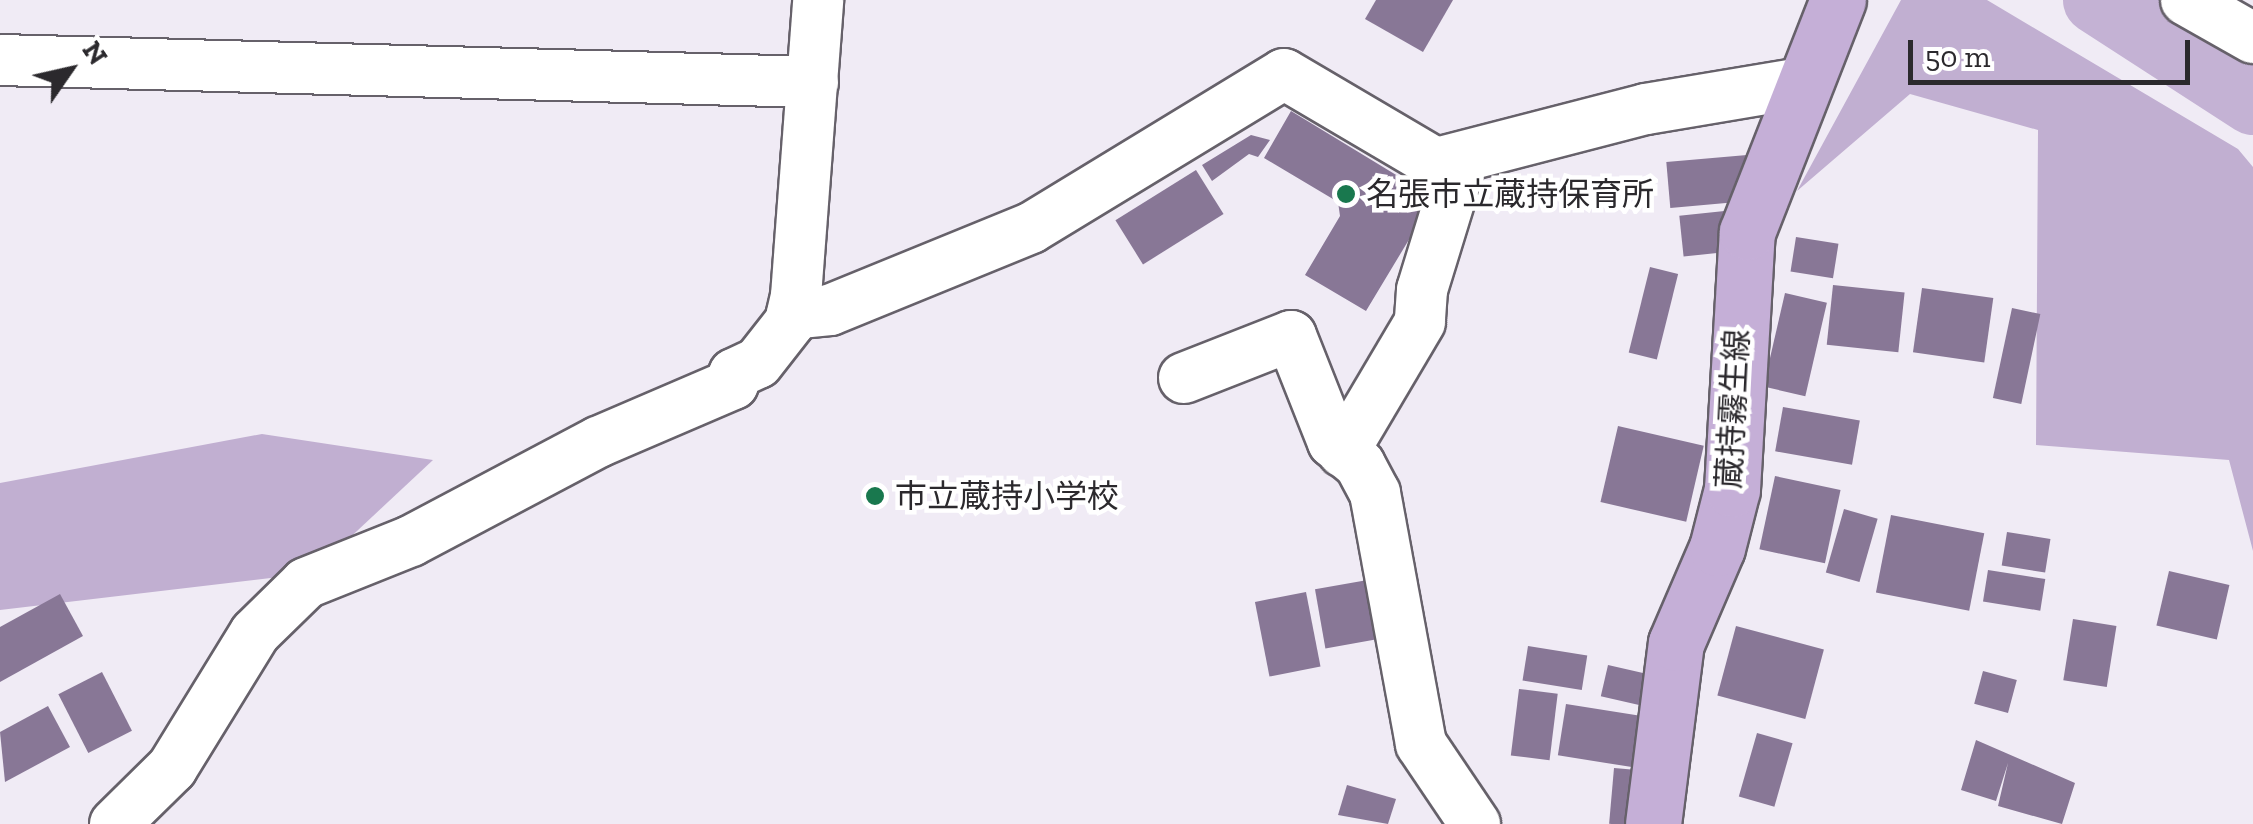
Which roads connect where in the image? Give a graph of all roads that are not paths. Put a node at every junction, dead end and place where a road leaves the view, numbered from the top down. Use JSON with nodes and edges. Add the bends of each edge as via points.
{"nodes":[{"id":1,"x":818,"y":0,"type":"edge"},
{"id":2,"x":1838,"y":0,"type":"edge"},
{"id":3,"x":2186,"y":0,"type":"edge"},
{"id":4,"x":2253,"y":38,"type":"edge"},
{"id":5,"x":0,"y":60,"type":"edge"},
{"id":6,"x":813,"y":82,"type":"junction"},
{"id":7,"x":1802,"y":83,"type":"junction"},
{"id":8,"x":1441,"y":162,"type":"junction"},
{"id":9,"x":792,"y":314,"type":"junction"},
{"id":10,"x":1184,"y":378,"type":"dead end"},
{"id":11,"x":1343,"y":452,"type":"junction"},
{"id":12,"x":115,"y":824,"type":"edge"},
{"id":13,"x":1475,"y":824,"type":"edge"},
{"id":14,"x":1653,"y":824,"type":"edge"}],
"edges":[{"from":1,"to":6,"type":"street"},
{"from":2,"to":7,"type":"main road","name":"蔵持霧生線"},
{"from":3,"to":4,"type":"street"},
{"from":5,"to":6,"type":"street"},
{"from":6,"to":9,"type":"street"},
{"from":7,"to":8,"type":"street","via":[[1646,108]]},
{"from":7,"to":14,"type":"main road","name":"蔵持霧生線","via":[[1747,232],[1732,489],[1717,548],[1676,644]]},
{"from":8,"to":9,"type":"street","via":[[1284,74],[1032,228],[830,310]]},
{"from":8,"to":11,"type":"street","via":[[1457,176],[1422,290],[1420,322]]},
{"from":9,"to":12,"type":"street","via":[[733,384],[286,597],[255,634],[172,768]]},
{"from":10,"to":11,"type":"street","via":[[1291,336]]},
{"from":11,"to":13,"type":"street","via":[[1360,464],[1387,534],[1421,744]]}]}
